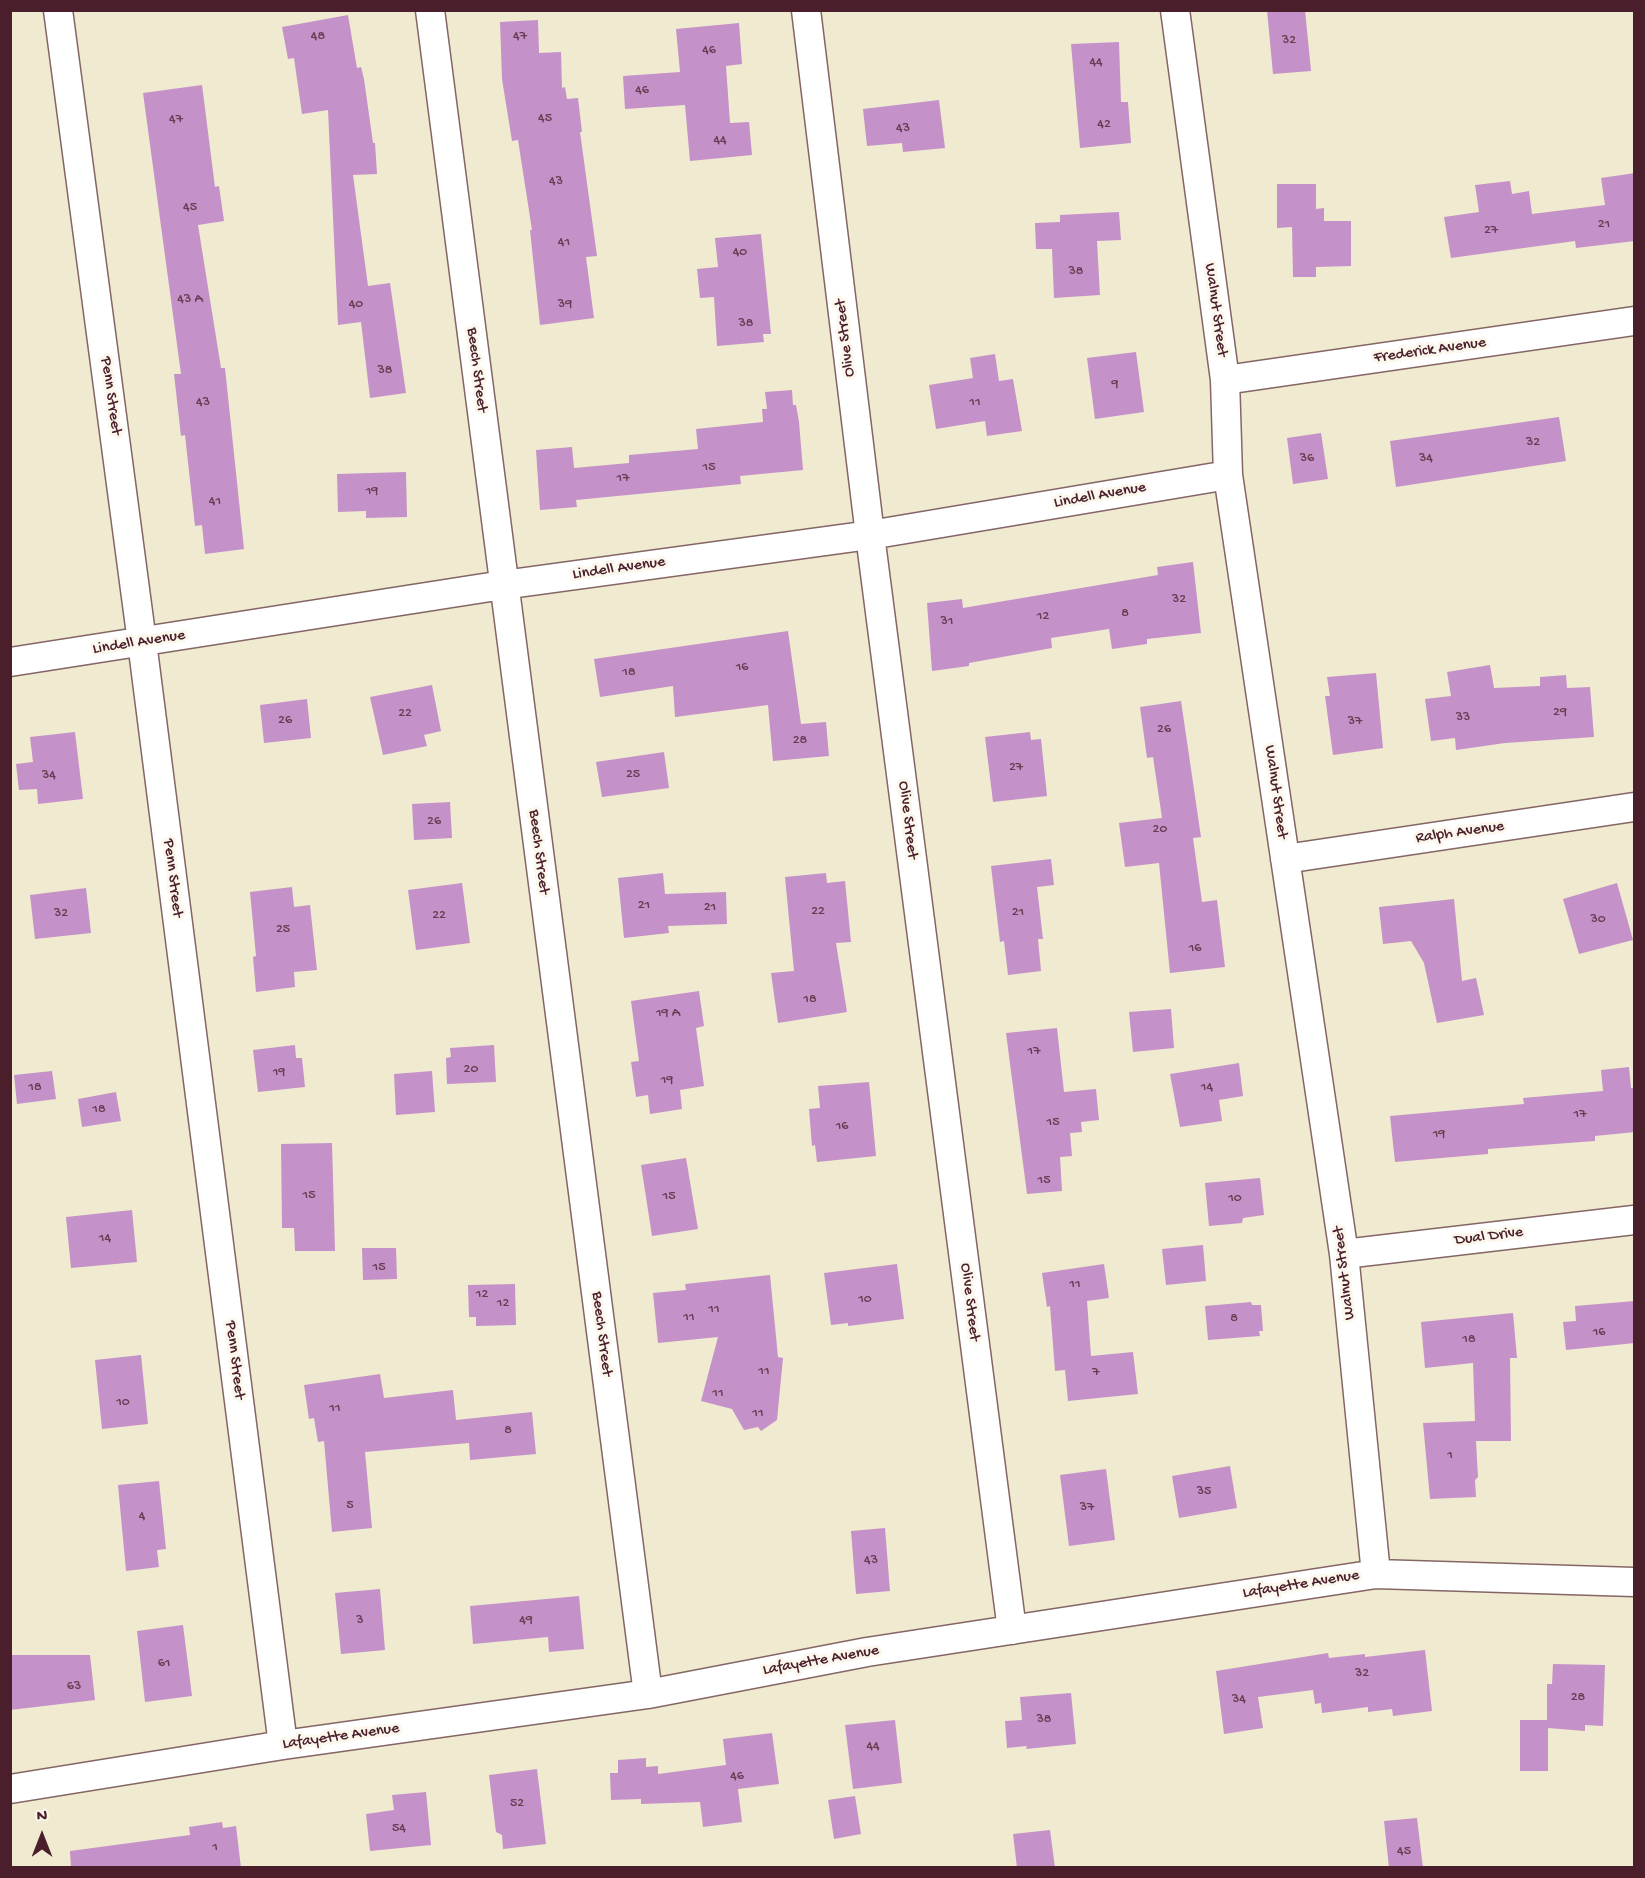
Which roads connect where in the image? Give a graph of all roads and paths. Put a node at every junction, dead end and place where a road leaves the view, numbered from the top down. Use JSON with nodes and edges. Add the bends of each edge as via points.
{"nodes":[{"id":1,"x":58,"y":10,"type":"edge"},
{"id":2,"x":430,"y":10,"type":"edge"},
{"id":3,"x":806,"y":10,"type":"edge"},
{"id":4,"x":1175,"y":10,"type":"edge"},
{"id":5,"x":1635,"y":321,"type":"edge"},
{"id":6,"x":1225,"y":380,"type":"junction"},
{"id":7,"x":1228,"y":475,"type":"junction"},
{"id":8,"x":870,"y":535,"type":"junction"},
{"id":9,"x":503,"y":585,"type":"junction"},
{"id":10,"x":142,"y":642,"type":"junction"},
{"id":11,"x":10,"y":662,"type":"edge"},
{"id":12,"x":1635,"y":807,"type":"edge"},
{"id":13,"x":1285,"y":859,"type":"junction"},
{"id":14,"x":1635,"y":1220,"type":"edge"},
{"id":15,"x":1344,"y":1254,"type":"junction"},
{"id":16,"x":1376,"y":1574,"type":"junction"},
{"id":17,"x":1635,"y":1582,"type":"edge"},
{"id":18,"x":1012,"y":1630,"type":"junction"},
{"id":19,"x":648,"y":1694,"type":"junction"},
{"id":20,"x":283,"y":1746,"type":"junction"},
{"id":21,"x":10,"y":1789,"type":"edge"}],
"edges":[{"from":1,"to":10,"type":"street","name":"Penn Street"},
{"from":2,"to":9,"type":"street","name":"Beech Street"},
{"from":3,"to":8,"type":"street","name":"Olive Street"},
{"from":4,"to":6,"type":"street","name":"Walnut Street"},
{"from":5,"to":6,"type":"street","name":"Frederick Avenue"},
{"from":6,"to":7,"type":"street","name":"Walnut Street"},
{"from":7,"to":8,"type":"street","name":"Lindell Avenue"},
{"from":7,"to":13,"type":"street","name":"Walnut Street"},
{"from":8,"to":9,"type":"street","name":"Lindell Avenue"},
{"from":8,"to":18,"type":"street","name":"Olive Street"},
{"from":9,"to":10,"type":"street","name":"Lindell Avenue"},
{"from":9,"to":19,"type":"street","name":"Beech Street"},
{"from":10,"to":11,"type":"street","name":"Lindell Avenue"},
{"from":10,"to":20,"type":"street","name":"Penn Street"},
{"from":12,"to":13,"type":"street","name":"Ralph Avenue"},
{"from":13,"to":15,"type":"street","name":"Walnut Street"},
{"from":14,"to":15,"type":"street","name":"Dual Drive"},
{"from":15,"to":16,"type":"street","name":"Walnut Street"},
{"from":16,"to":17,"type":"street","name":"Lafayette Avenue"},
{"from":16,"to":18,"type":"street","name":"Lafayette Avenue"},
{"from":18,"to":19,"type":"street","name":"Lafayette Avenue","via":[[867,1652]]},
{"from":19,"to":20,"type":"street","name":"Lafayette Avenue"},
{"from":20,"to":21,"type":"street","name":"Lafayette Avenue"}]}
